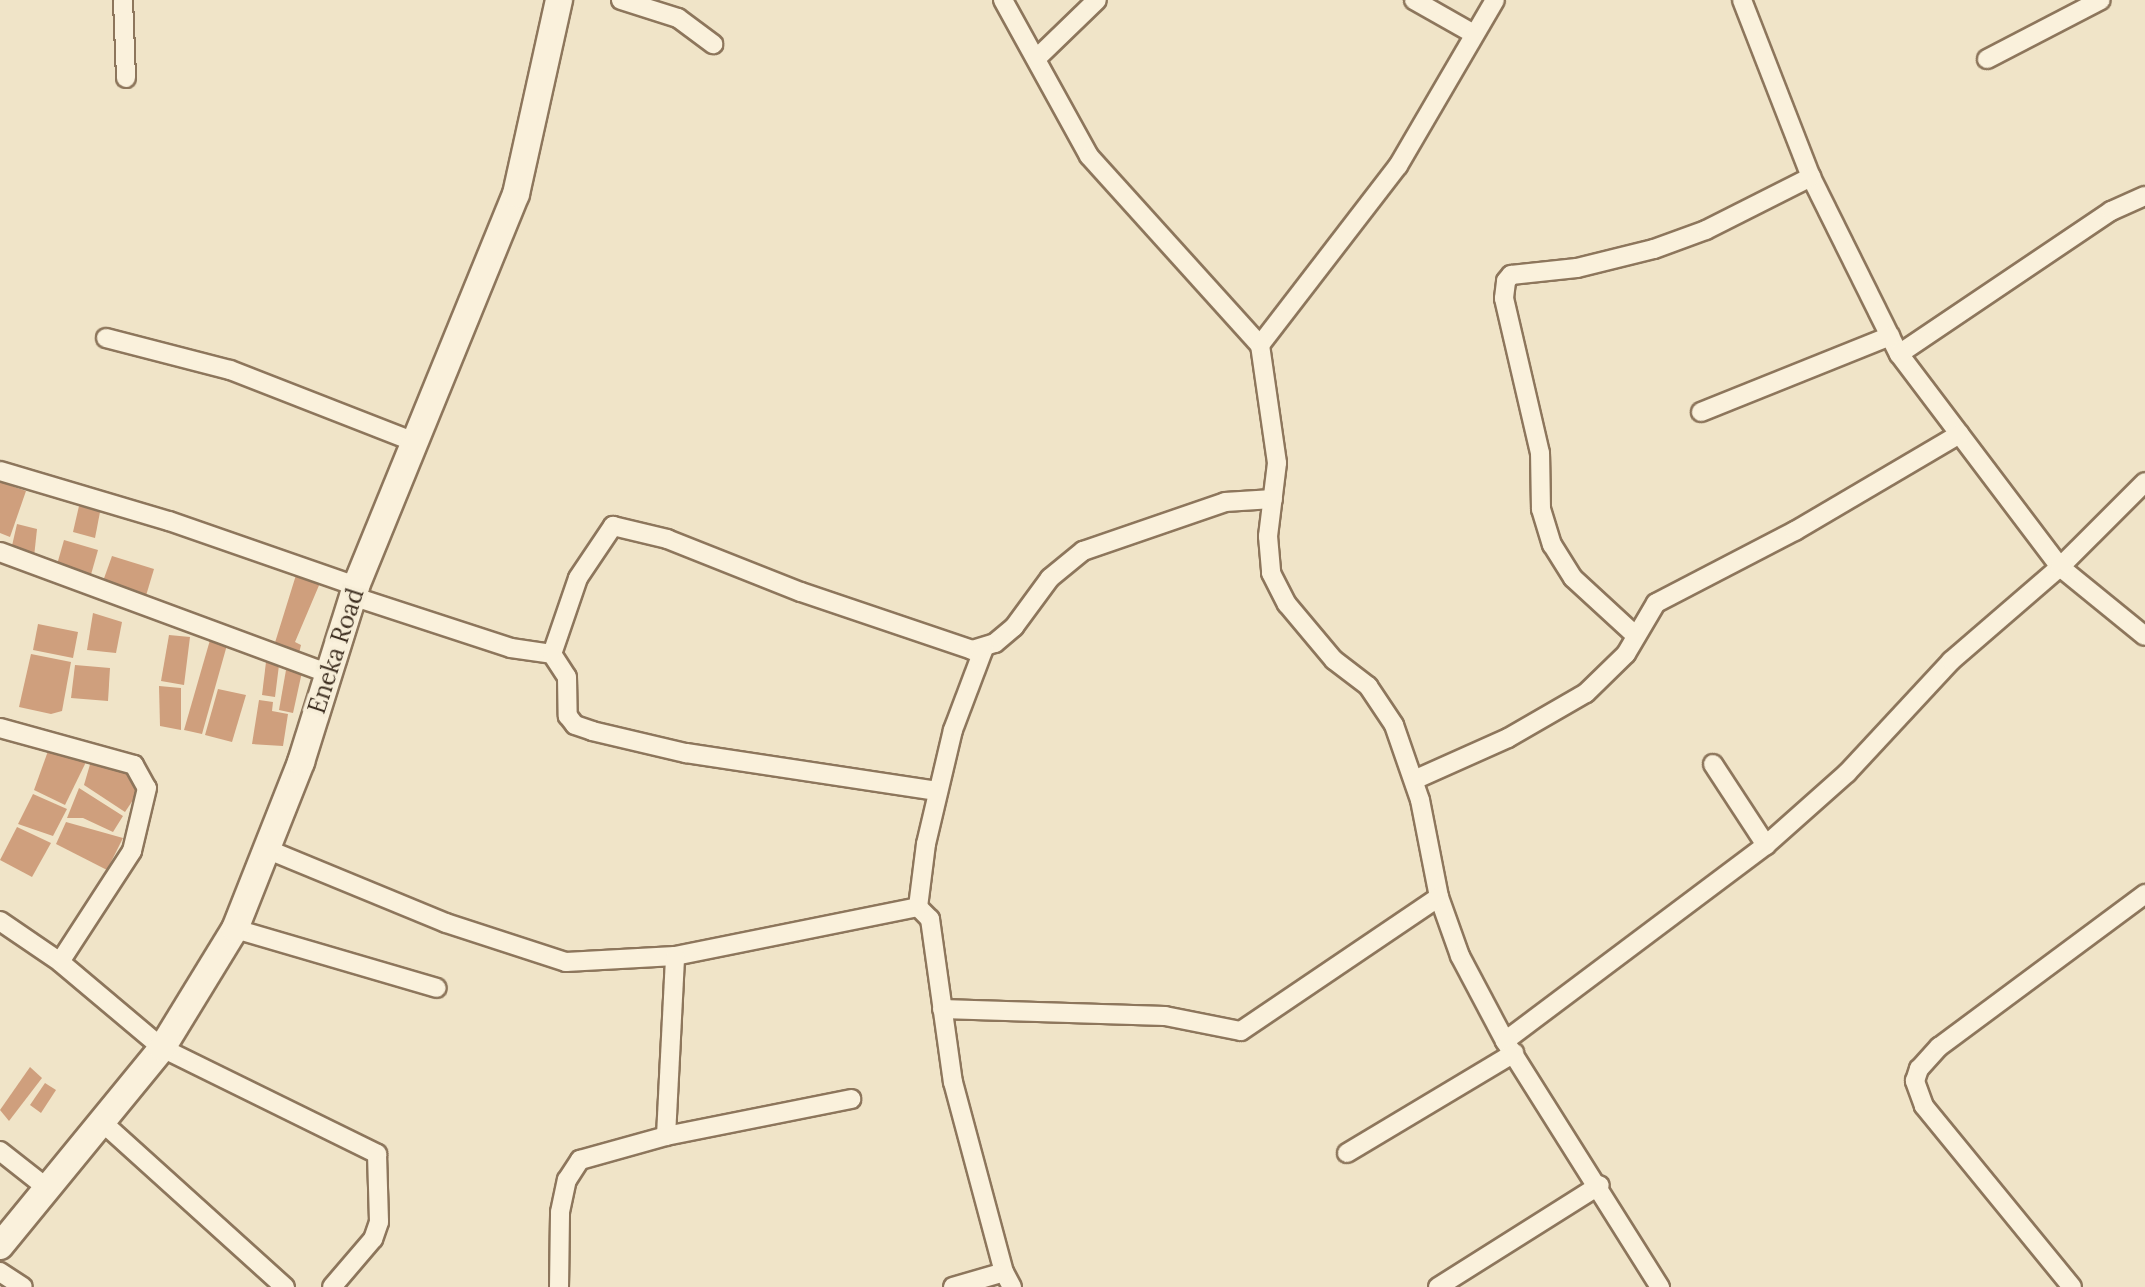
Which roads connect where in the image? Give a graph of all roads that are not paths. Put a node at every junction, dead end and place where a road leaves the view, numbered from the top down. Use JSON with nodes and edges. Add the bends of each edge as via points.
{"nodes":[{"id":1,"x":123,"y":0,"type":"edge"},
{"id":2,"x":559,"y":0,"type":"edge"},
{"id":3,"x":621,"y":0,"type":"edge"},
{"id":4,"x":1003,"y":0,"type":"edge"},
{"id":5,"x":1097,"y":0,"type":"edge"},
{"id":6,"x":1414,"y":0,"type":"edge"},
{"id":7,"x":1495,"y":0,"type":"edge"},
{"id":8,"x":1742,"y":0,"type":"edge"},
{"id":9,"x":2101,"y":0,"type":"edge"},
{"id":10,"x":1472,"y":33,"type":"junction"},
{"id":11,"x":713,"y":44,"type":"dead end"},
{"id":12,"x":1037,"y":58,"type":"junction"},
{"id":13,"x":1987,"y":59,"type":"dead end"},
{"id":14,"x":126,"y":78,"type":"dead end"},
{"id":15,"x":1811,"y":177,"type":"junction"},
{"id":16,"x":2145,"y":196,"type":"edge"},
{"id":17,"x":1890,"y":336,"type":"junction"},
{"id":18,"x":106,"y":338,"type":"dead end"},
{"id":19,"x":1260,"y":345,"type":"junction"},
{"id":20,"x":1899,"y":354,"type":"junction"},
{"id":21,"x":1701,"y":412,"type":"dead end"},
{"id":22,"x":1960,"y":434,"type":"junction"},
{"id":23,"x":412,"y":441,"type":"junction"},
{"id":24,"x":0,"y":471,"type":"edge"},
{"id":25,"x":2145,"y":482,"type":"edge"},
{"id":26,"x":1273,"y":499,"type":"junction"},
{"id":27,"x":0,"y":552,"type":"edge"},
{"id":28,"x":2060,"y":567,"type":"junction"},
{"id":29,"x":354,"y":591,"type":"junction"},
{"id":30,"x":2140,"y":625,"type":"edge"},
{"id":31,"x":1635,"y":635,"type":"junction"},
{"id":32,"x":984,"y":648,"type":"junction"},
{"id":33,"x":552,"y":654,"type":"junction"},
{"id":34,"x":327,"y":673,"type":"junction"},
{"id":35,"x":0,"y":728,"type":"edge"},
{"id":36,"x":1713,"y":764,"type":"dead end"},
{"id":37,"x":1414,"y":780,"type":"junction"},
{"id":38,"x":937,"y":791,"type":"junction"},
{"id":39,"x":1766,"y":845,"type":"junction"},
{"id":40,"x":269,"y":850,"type":"junction"},
{"id":41,"x":2145,"y":894,"type":"edge"},
{"id":42,"x":1439,"y":897,"type":"junction"},
{"id":43,"x":918,"y":907,"type":"junction"},
{"id":44,"x":0,"y":921,"type":"edge"},
{"id":45,"x":235,"y":929,"type":"junction"},
{"id":46,"x":675,"y":956,"type":"junction"},
{"id":47,"x":60,"y":962,"type":"junction"},
{"id":48,"x":437,"y":988,"type":"dead end"},
{"id":49,"x":942,"y":1009,"type":"junction"},
{"id":50,"x":1510,"y":1047,"type":"junction"},
{"id":51,"x":162,"y":1048,"type":"junction"},
{"id":52,"x":851,"y":1099,"type":"dead end"},
{"id":53,"x":101,"y":1121,"type":"junction"},
{"id":54,"x":666,"y":1136,"type":"junction"},
{"id":55,"x":0,"y":1151,"type":"edge"},
{"id":56,"x":1347,"y":1153,"type":"dead end"},
{"id":57,"x":1600,"y":1185,"type":"junction"},
{"id":58,"x":47,"y":1188,"type":"junction"},
{"id":59,"x":0,"y":1246,"type":"edge"},
{"id":60,"x":0,"y":1272,"type":"edge"},
{"id":61,"x":1008,"y":1280,"type":"edge"},
{"id":62,"x":23,"y":1287,"type":"edge"},
{"id":63,"x":285,"y":1287,"type":"edge"},
{"id":64,"x":332,"y":1287,"type":"edge"},
{"id":65,"x":559,"y":1287,"type":"edge"},
{"id":66,"x":953,"y":1287,"type":"edge"},
{"id":67,"x":1438,"y":1287,"type":"edge"},
{"id":68,"x":1660,"y":1287,"type":"edge"},
{"id":69,"x":2072,"y":1287,"type":"edge"}],
"edges":[{"from":1,"to":14,"type":"street"},
{"from":2,"to":23,"type":"main road","name":"Eneka Road","via":[[516,194]]},
{"from":3,"to":11,"type":"street","via":[[678,18]]},
{"from":4,"to":12,"type":"street"},
{"from":5,"to":12,"type":"street"},
{"from":6,"to":10,"type":"street"},
{"from":7,"to":10,"type":"street"},
{"from":8,"to":15,"type":"street"},
{"from":9,"to":13,"type":"street"},
{"from":10,"to":19,"type":"street","via":[[1398,166]]},
{"from":12,"to":19,"type":"street","via":[[1089,156]]},
{"from":15,"to":17,"type":"street"},
{"from":15,"to":31,"type":"street","via":[[1706,230],[1654,249],[1577,268],[1511,275],[1506,281],[1504,298],[1540,453],[1541,509],[1552,545],[1573,578]]},
{"from":16,"to":20,"type":"street","via":[[2111,211]]},
{"from":17,"to":20,"type":"street"},
{"from":17,"to":21,"type":"street"},
{"from":18,"to":23,"type":"street","via":[[230,370]]},
{"from":19,"to":26,"type":"street","via":[[1274,419]]},
{"from":20,"to":22,"type":"street"},
{"from":22,"to":28,"type":"street"},
{"from":22,"to":31,"type":"street","via":[[1795,531],[1656,603]]},
{"from":23,"to":29,"type":"main road","name":"Eneka Road"},
{"from":24,"to":29,"type":"street","via":[[169,521]]},
{"from":25,"to":28,"type":"street"},
{"from":26,"to":32,"type":"street","via":[[1225,502],[1083,551],[1050,578],[1014,627]]},
{"from":26,"to":37,"type":"street","via":[[1271,573],[1287,604],[1334,660],[1368,686],[1394,725]]},
{"from":27,"to":34,"type":"street"},
{"from":28,"to":30,"type":"street"},
{"from":28,"to":39,"type":"street","via":[[1951,661],[1847,773]]},
{"from":29,"to":33,"type":"street","via":[[511,648]]},
{"from":29,"to":34,"type":"main road","name":"Eneka Road"},
{"from":31,"to":37,"type":"street","via":[[1626,654],[1586,693],[1508,738]]},
{"from":32,"to":33,"type":"street","via":[[957,645],[667,539],[613,526],[578,578]]},
{"from":32,"to":38,"type":"street"},
{"from":33,"to":38,"type":"street","via":[[567,677],[568,716],[575,725],[686,753]]},
{"from":34,"to":40,"type":"main road","name":"Eneka Road"},
{"from":35,"to":47,"type":"street","via":[[134,765],[147,788],[132,851]]},
{"from":36,"to":39,"type":"street"},
{"from":37,"to":42,"type":"street"},
{"from":38,"to":43,"type":"street"},
{"from":39,"to":50,"type":"street"},
{"from":40,"to":45,"type":"main road","name":"Eneka Road"},
{"from":40,"to":46,"type":"street","via":[[446,923],[566,962]]},
{"from":41,"to":69,"type":"street","via":[[1939,1047],[1915,1081],[1924,1106]]},
{"from":42,"to":49,"type":"street","via":[[1241,1031],[1165,1016]]},
{"from":42,"to":50,"type":"street","via":[[1460,956]]},
{"from":43,"to":46,"type":"street"},
{"from":43,"to":49,"type":"street","via":[[930,919]]},
{"from":44,"to":47,"type":"street"},
{"from":45,"to":48,"type":"street"},
{"from":45,"to":51,"type":"main road","name":"Eneka Road"},
{"from":46,"to":54,"type":"street"},
{"from":47,"to":51,"type":"street"},
{"from":49,"to":61,"type":"street","via":[[953,1082]]},
{"from":50,"to":56,"type":"street"},
{"from":50,"to":57,"type":"street"},
{"from":51,"to":53,"type":"main road","name":"Eneka Road"},
{"from":51,"to":64,"type":"street","via":[[377,1154],[379,1222],[373,1239]]},
{"from":52,"to":54,"type":"street"},
{"from":53,"to":58,"type":"main road","name":"Eneka Road"},
{"from":53,"to":63,"type":"street"},
{"from":54,"to":65,"type":"street","via":[[580,1160],[567,1180],[560,1212]]},
{"from":55,"to":58,"type":"street"},
{"from":57,"to":67,"type":"street"},
{"from":57,"to":68,"type":"street"},
{"from":58,"to":59,"type":"main road","name":"Eneka Road"},
{"from":60,"to":62,"type":"street"},
{"from":61,"to":66,"type":"street"}]}
